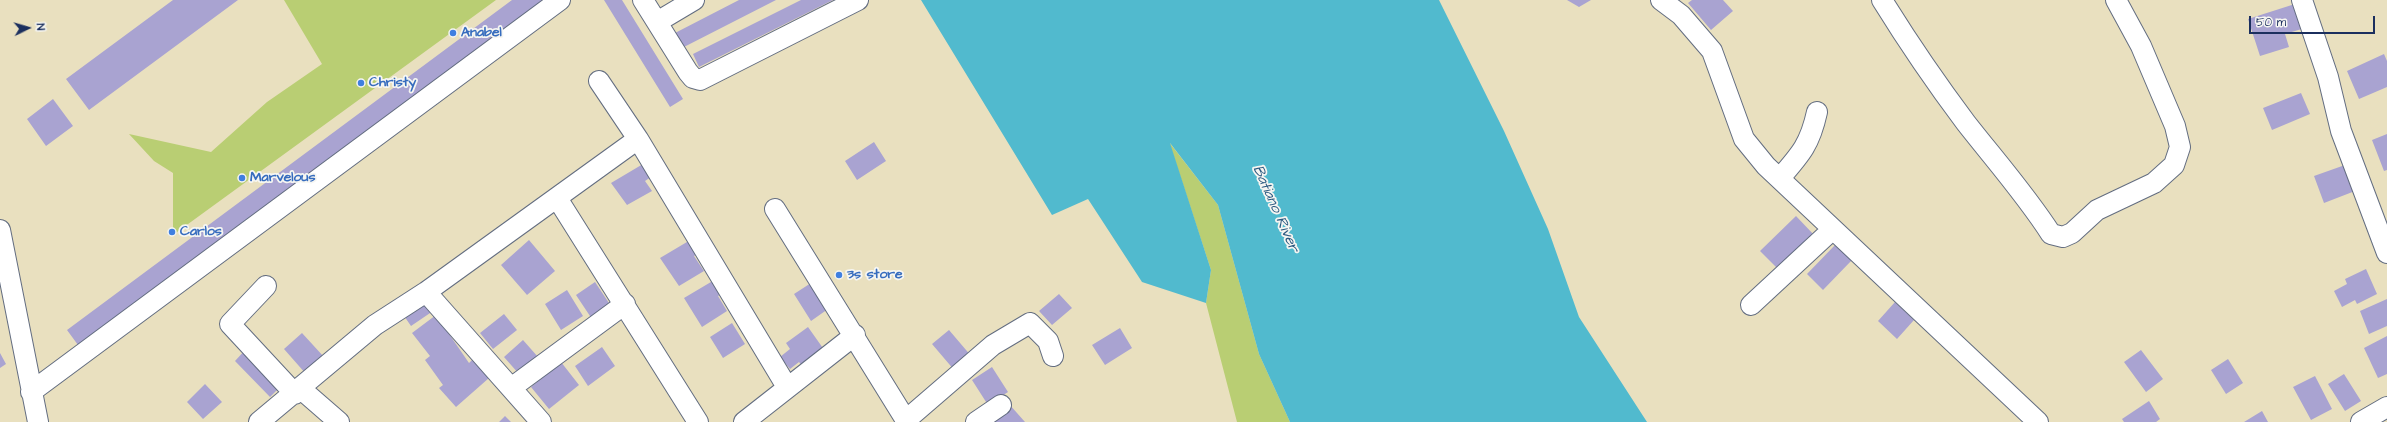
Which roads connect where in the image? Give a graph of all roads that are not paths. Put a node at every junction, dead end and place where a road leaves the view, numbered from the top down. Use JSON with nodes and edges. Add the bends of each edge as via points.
{"nodes":[{"id":1,"x":560,"y":0,"type":"edge"},
{"id":2,"x":643,"y":0,"type":"edge"},
{"id":3,"x":694,"y":0,"type":"edge"},
{"id":4,"x":858,"y":0,"type":"edge"},
{"id":5,"x":1661,"y":0,"type":"edge"},
{"id":6,"x":1882,"y":0,"type":"edge"},
{"id":7,"x":2116,"y":0,"type":"edge"},
{"id":8,"x":2302,"y":0,"type":"edge"},
{"id":9,"x":657,"y":22,"type":"junction"},
{"id":10,"x":599,"y":81,"type":"dead end"},
{"id":11,"x":1817,"y":112,"type":"dead end"},
{"id":12,"x":638,"y":139,"type":"junction"},
{"id":13,"x":1780,"y":178,"type":"junction"},
{"id":14,"x":557,"y":198,"type":"junction"},
{"id":15,"x":775,"y":209,"type":"dead end"},
{"id":16,"x":1833,"y":229,"type":"junction"},
{"id":17,"x":0,"y":230,"type":"edge"},
{"id":18,"x":2387,"y":254,"type":"edge"},
{"id":19,"x":5,"y":279,"type":"edge"},
{"id":20,"x":266,"y":286,"type":"dead end"},
{"id":21,"x":426,"y":292,"type":"junction"},
{"id":22,"x":625,"y":304,"type":"junction"},
{"id":23,"x":1751,"y":305,"type":"dead end"},
{"id":24,"x":855,"y":335,"type":"junction"},
{"id":25,"x":1053,"y":356,"type":"dead end"},
{"id":26,"x":787,"y":387,"type":"junction"},
{"id":27,"x":511,"y":388,"type":"junction"},
{"id":28,"x":298,"y":391,"type":"junction"},
{"id":29,"x":31,"y":392,"type":"junction"},
{"id":30,"x":1001,"y":405,"type":"dead end"},
{"id":31,"x":2387,"y":407,"type":"edge"},
{"id":32,"x":906,"y":421,"type":"edge"},
{"id":33,"x":2365,"y":421,"type":"edge"},
{"id":34,"x":38,"y":422,"type":"edge"},
{"id":35,"x":259,"y":422,"type":"edge"},
{"id":36,"x":339,"y":422,"type":"edge"},
{"id":37,"x":541,"y":422,"type":"edge"},
{"id":38,"x":698,"y":422,"type":"edge"},
{"id":39,"x":744,"y":422,"type":"edge"},
{"id":40,"x":976,"y":422,"type":"edge"},
{"id":41,"x":2038,"y":422,"type":"edge"}],
"edges":[{"from":1,"to":29,"type":"street"},
{"from":2,"to":9,"type":"street"},
{"from":3,"to":9,"type":"street"},
{"from":4,"to":9,"type":"street","via":[[700,80],[693,78],[688,72]]},
{"from":5,"to":13,"type":"street","via":[[1681,14],[1712,51],[1744,139]]},
{"from":6,"to":7,"type":"street","via":[[1906,39],[2051,234],[2063,236],[2072,233],[2097,210],[2154,183],[2174,165],[2180,147],[2141,46]]},
{"from":8,"to":18,"type":"street","via":[[2328,77],[2341,131]]},
{"from":10,"to":12,"type":"street"},
{"from":11,"to":13,"type":"street","via":[[1812,135],[1802,152]]},
{"from":12,"to":14,"type":"street"},
{"from":12,"to":26,"type":"street"},
{"from":13,"to":16,"type":"street"},
{"from":14,"to":21,"type":"street"},
{"from":14,"to":22,"type":"street"},
{"from":15,"to":24,"type":"street"},
{"from":16,"to":23,"type":"street"},
{"from":16,"to":41,"type":"street"},
{"from":17,"to":19,"type":"street"},
{"from":19,"to":29,"type":"street"},
{"from":20,"to":28,"type":"street","via":[[230,324]]},
{"from":21,"to":27,"type":"street"},
{"from":21,"to":28,"type":"street","via":[[375,325]]},
{"from":22,"to":27,"type":"street"},
{"from":22,"to":38,"type":"street"},
{"from":24,"to":26,"type":"street"},
{"from":24,"to":32,"type":"street"},
{"from":25,"to":32,"type":"street","via":[[1048,341],[1030,323],[993,345]]},
{"from":26,"to":39,"type":"street"},
{"from":27,"to":37,"type":"street"},
{"from":28,"to":35,"type":"street"},
{"from":28,"to":36,"type":"street"},
{"from":29,"to":34,"type":"street"},
{"from":30,"to":40,"type":"street"},
{"from":31,"to":33,"type":"street"}]}
